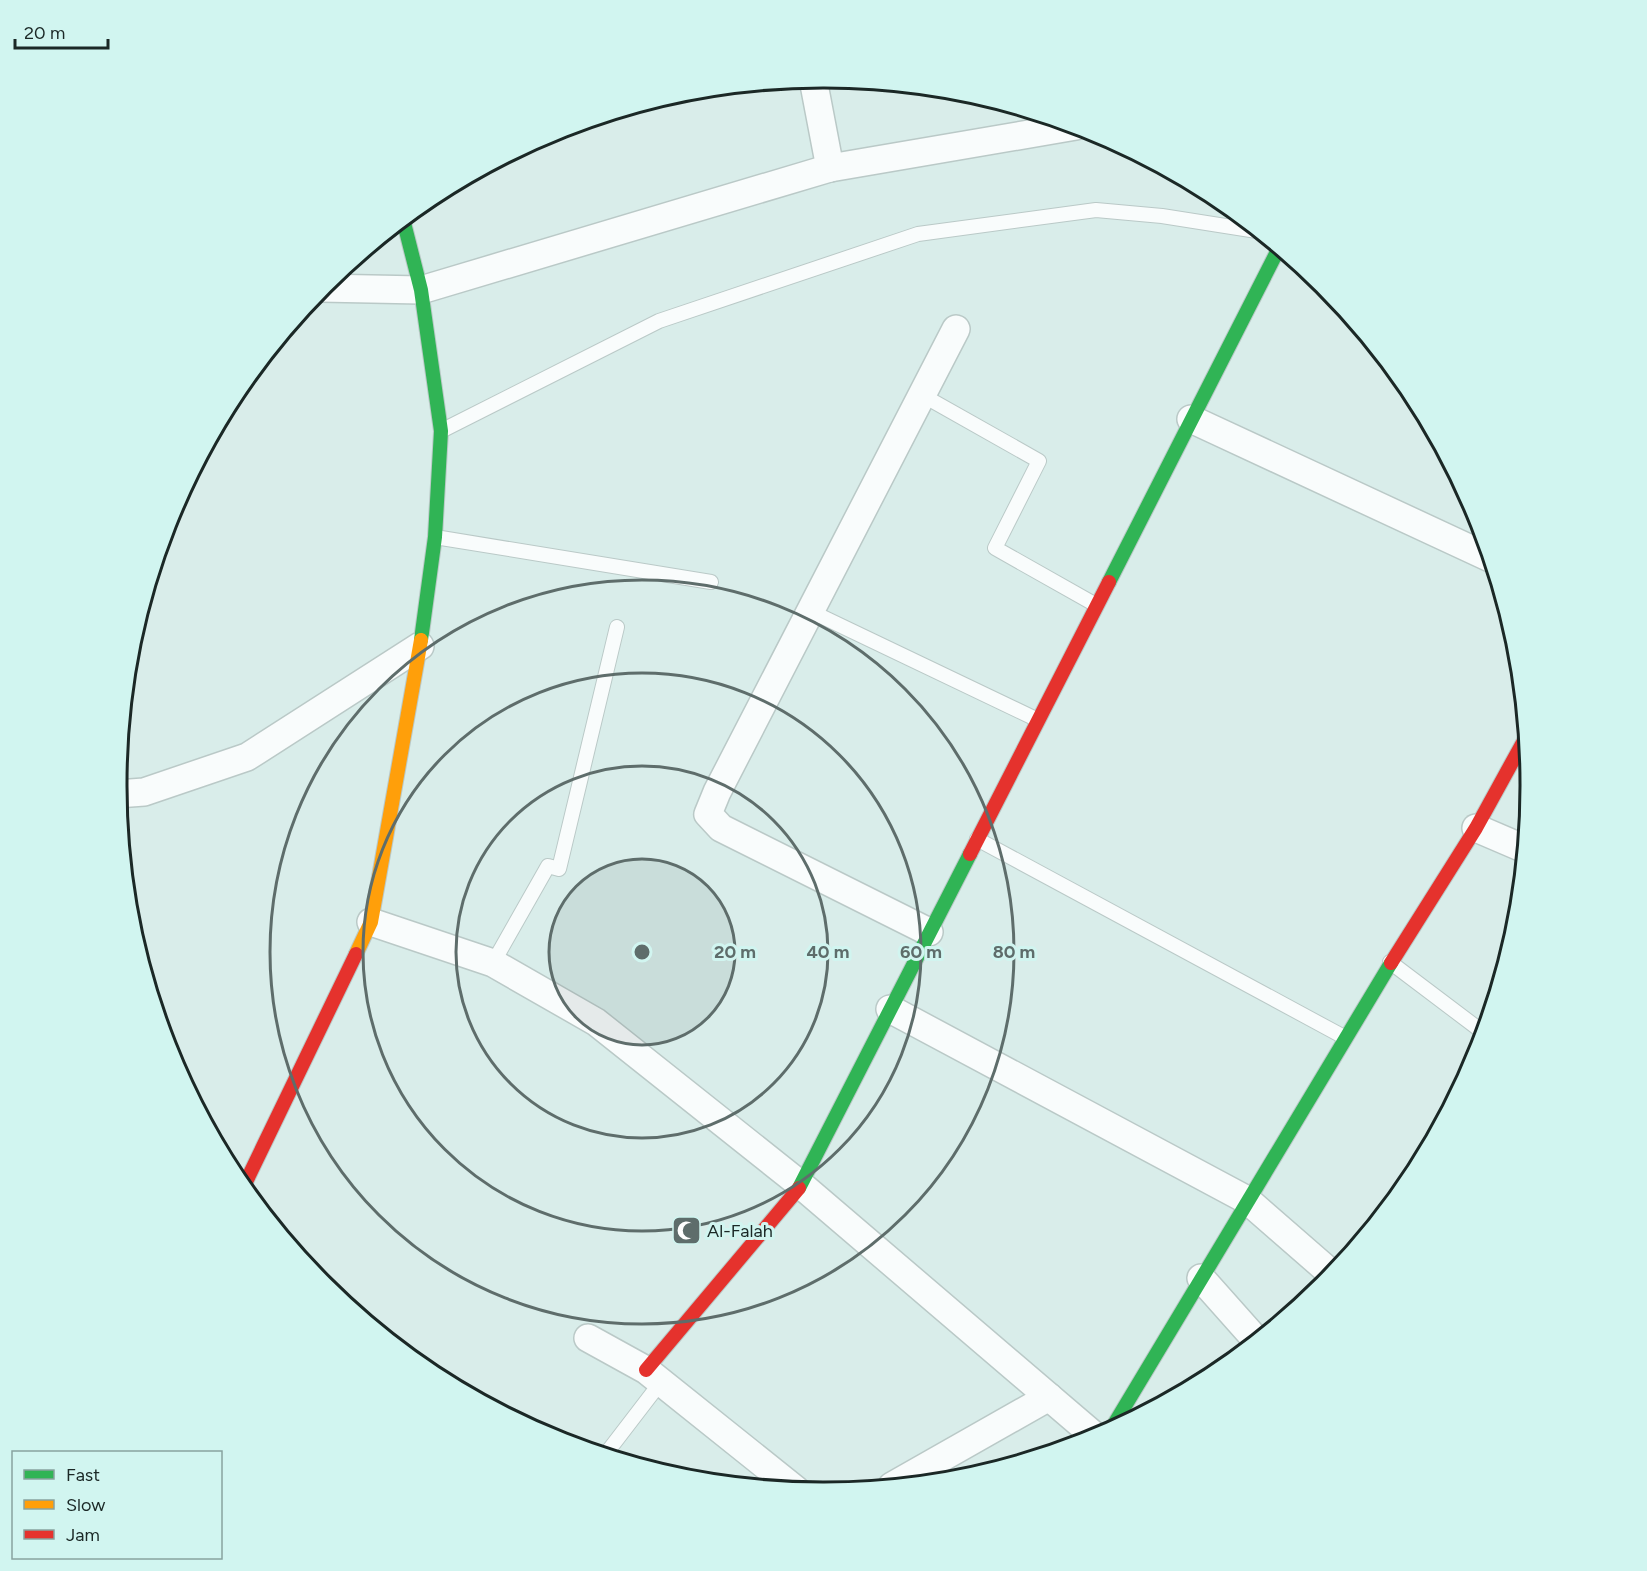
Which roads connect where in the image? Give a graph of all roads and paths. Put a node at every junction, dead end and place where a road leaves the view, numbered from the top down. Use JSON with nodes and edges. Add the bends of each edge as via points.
{"nodes":[{"id":1,"x":815,"y":88,"type":"edge"},
{"id":2,"x":1058,"y":129,"type":"edge"},
{"id":3,"x":830,"y":168,"type":"junction"},
{"id":4,"x":406,"y":228,"type":"edge"},
{"id":5,"x":1242,"y":229,"type":"edge"},
{"id":6,"x":1275,"y":254,"type":"edge"},
{"id":7,"x":336,"y":288,"type":"edge"},
{"id":8,"x":421,"y":290,"type":"junction"},
{"id":9,"x":956,"y":329,"type":"dead end"},
{"id":10,"x":922,"y":395,"type":"junction"},
{"id":11,"x":1191,"y":419,"type":"junction"},
{"id":12,"x":441,"y":431,"type":"junction"},
{"id":13,"x":435,"y":537,"type":"junction"},
{"id":14,"x":1481,"y":554,"type":"edge"},
{"id":15,"x":711,"y":582,"type":"dead end"},
{"id":16,"x":1096,"y":605,"type":"junction"},
{"id":17,"x":810,"y":611,"type":"junction"},
{"id":18,"x":616,"y":627,"type":"dead end"},
{"id":19,"x":420,"y":646,"type":"junction"},
{"id":20,"x":1038,"y":720,"type":"junction"},
{"id":21,"x":1519,"y":750,"type":"edge"},
{"id":22,"x":127,"y":793,"type":"edge"},
{"id":23,"x":1476,"y":828,"type":"junction"},
{"id":24,"x":977,"y":839,"type":"junction"},
{"id":25,"x":1518,"y":846,"type":"edge"},
{"id":26,"x":371,"y":922,"type":"junction"},
{"id":27,"x":929,"y":932,"type":"junction"},
{"id":28,"x":1390,"y":962,"type":"junction"},
{"id":29,"x":493,"y":963,"type":"junction"},
{"id":30,"x":890,"y":1009,"type":"junction"},
{"id":31,"x":1477,"y":1028,"type":"edge"},
{"id":32,"x":1344,"y":1036,"type":"junction"},
{"id":33,"x":248,"y":1178,"type":"edge"},
{"id":34,"x":801,"y":1185,"type":"junction"},
{"id":35,"x":1247,"y":1200,"type":"junction"},
{"id":36,"x":1325,"y":1268,"type":"edge"},
{"id":37,"x":1201,"y":1278,"type":"junction"},
{"id":38,"x":1252,"y":1335,"type":"edge"},
{"id":39,"x":588,"y":1338,"type":"dead end"},
{"id":40,"x":653,"y":1376,"type":"junction"},
{"id":41,"x":1050,"y":1397,"type":"junction"},
{"id":42,"x":1118,"y":1417,"type":"edge"},
{"id":43,"x":1088,"y":1430,"type":"edge"},
{"id":44,"x":609,"y":1449,"type":"edge"},
{"id":45,"x":907,"y":1478,"type":"edge"},
{"id":46,"x":785,"y":1481,"type":"edge"}],
"edges":[{"from":1,"to":3,"type":"street"},
{"from":2,"to":3,"type":"street"},
{"from":3,"to":8,"type":"street"},
{"from":4,"to":8,"type":"street"},
{"from":5,"to":12,"type":"lane","via":[[1096,210],[918,234],[659,321]]},
{"from":6,"to":11,"type":"street"},
{"from":7,"to":8,"type":"street"},
{"from":8,"to":12,"type":"street"},
{"from":9,"to":10,"type":"street"},
{"from":10,"to":16,"type":"lane","via":[[1039,461],[995,548]]},
{"from":10,"to":17,"type":"street"},
{"from":11,"to":14,"type":"street"},
{"from":11,"to":16,"type":"street"},
{"from":12,"to":13,"type":"street"},
{"from":13,"to":15,"type":"lane"},
{"from":13,"to":19,"type":"street"},
{"from":16,"to":20,"type":"street"},
{"from":17,"to":20,"type":"lane"},
{"from":17,"to":27,"type":"street","via":[[708,814],[722,828]]},
{"from":18,"to":29,"type":"lane","via":[[559,869],[548,866]]},
{"from":19,"to":22,"type":"street","via":[[247,757],[144,792]]},
{"from":19,"to":26,"type":"street"},
{"from":20,"to":24,"type":"street"},
{"from":21,"to":23,"type":"street"},
{"from":23,"to":25,"type":"street"},
{"from":23,"to":28,"type":"street"},
{"from":24,"to":27,"type":"street"},
{"from":24,"to":32,"type":"lane"},
{"from":26,"to":29,"type":"street"},
{"from":26,"to":33,"type":"street"},
{"from":27,"to":30,"type":"street"},
{"from":28,"to":31,"type":"lane"},
{"from":28,"to":32,"type":"street"},
{"from":29,"to":34,"type":"street","via":[[596,1022]]},
{"from":30,"to":34,"type":"street"},
{"from":30,"to":35,"type":"street"},
{"from":32,"to":35,"type":"street"},
{"from":34,"to":40,"type":"street"},
{"from":34,"to":41,"type":"street"},
{"from":35,"to":36,"type":"street"},
{"from":35,"to":37,"type":"street"},
{"from":37,"to":38,"type":"street"},
{"from":37,"to":42,"type":"street"},
{"from":39,"to":40,"type":"street"},
{"from":40,"to":44,"type":"lane"},
{"from":40,"to":46,"type":"street"},
{"from":41,"to":43,"type":"street"},
{"from":41,"to":45,"type":"street"}]}
